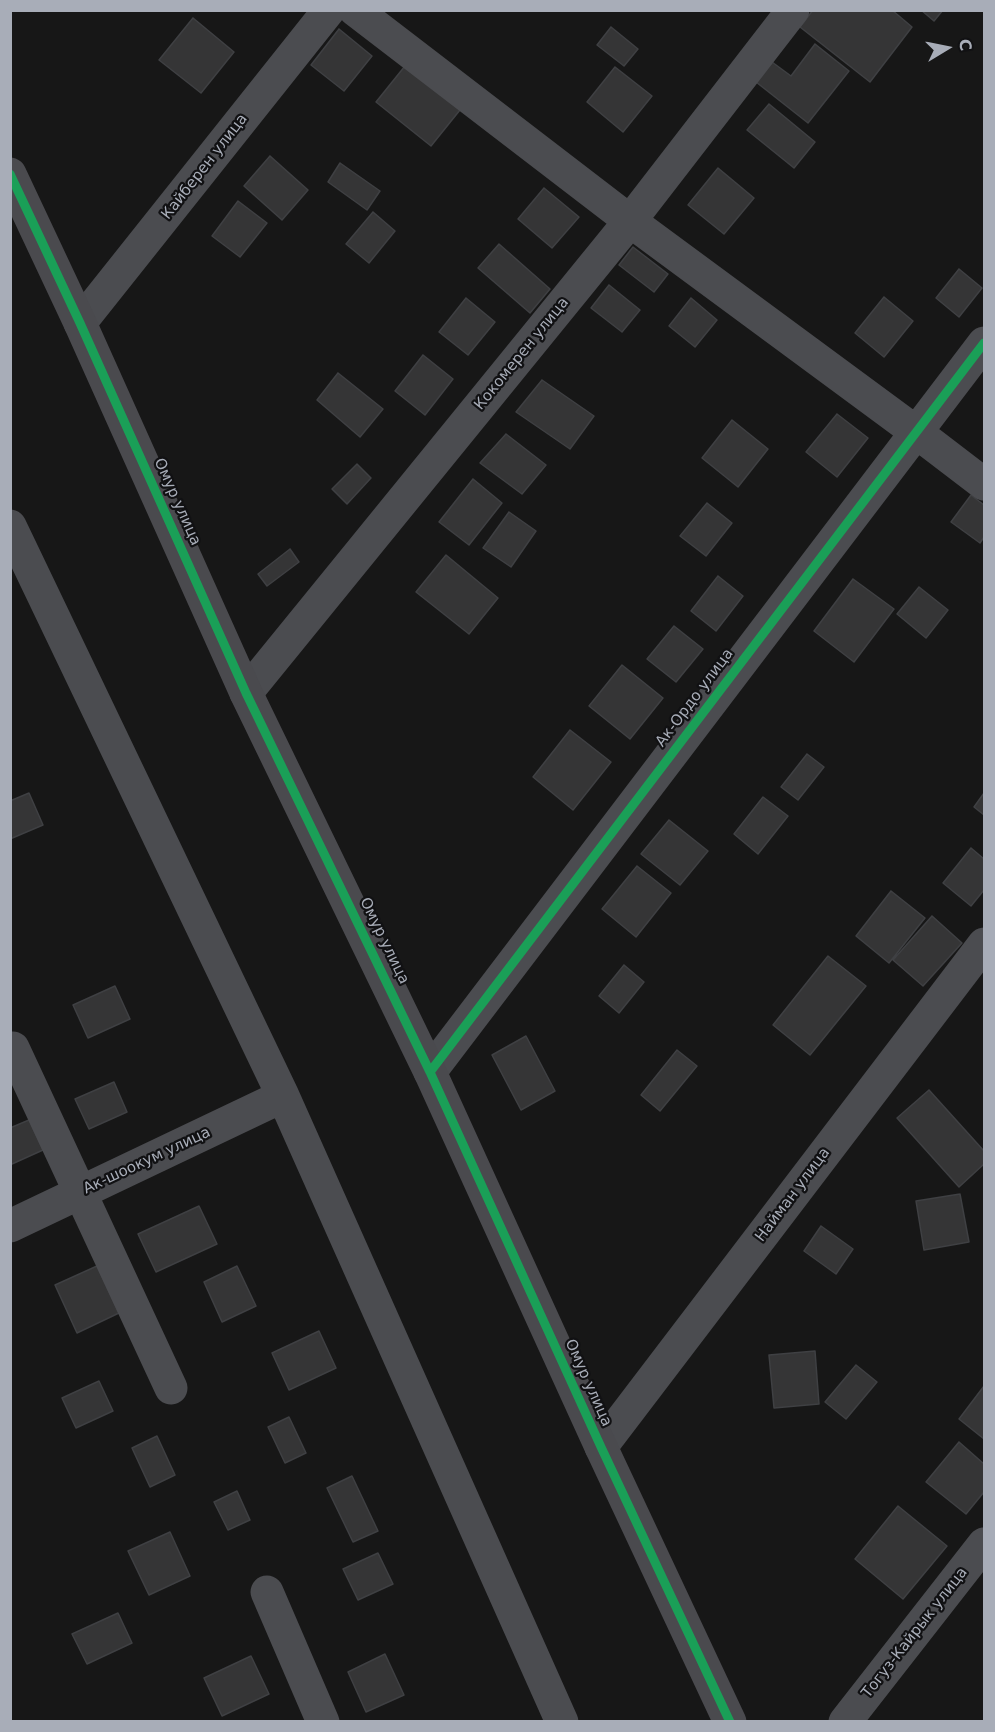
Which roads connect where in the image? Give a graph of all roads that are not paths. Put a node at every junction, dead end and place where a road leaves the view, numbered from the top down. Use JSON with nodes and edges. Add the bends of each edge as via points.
{"nodes":[{"id":1,"x":329,"y":10,"type":"edge"},
{"id":2,"x":355,"y":10,"type":"edge"},
{"id":3,"x":793,"y":10,"type":"edge"},
{"id":4,"x":10,"y":174,"type":"edge"},
{"id":5,"x":630,"y":221,"type":"junction"},
{"id":6,"x":80,"y":323,"type":"junction"},
{"id":7,"x":984,"y":343,"type":"edge"},
{"id":8,"x":916,"y":432,"type":"junction"},
{"id":9,"x":984,"y":484,"type":"edge"},
{"id":10,"x":12,"y":535,"type":"edge"},
{"id":11,"x":246,"y":693,"type":"junction"},
{"id":12,"x":984,"y":944,"type":"edge"},
{"id":13,"x":13,"y":1048,"type":"dead end"},
{"id":14,"x":430,"y":1072,"type":"junction"},
{"id":15,"x":283,"y":1096,"type":"junction"},
{"id":16,"x":81,"y":1192,"type":"junction"},
{"id":17,"x":10,"y":1226,"type":"edge"},
{"id":18,"x":171,"y":1388,"type":"dead end"},
{"id":19,"x":601,"y":1447,"type":"junction"},
{"id":20,"x":984,"y":1544,"type":"edge"},
{"id":21,"x":267,"y":1592,"type":"dead end"},
{"id":22,"x":323,"y":1722,"type":"edge"},
{"id":23,"x":562,"y":1722,"type":"edge"},
{"id":24,"x":730,"y":1722,"type":"edge"},
{"id":25,"x":845,"y":1722,"type":"edge"}],
"edges":[{"from":1,"to":6,"type":"street","name":"Кайберен улица"},
{"from":2,"to":5,"type":"street"},
{"from":3,"to":5,"type":"street","name":"Кокомерен улица"},
{"from":4,"to":6,"type":"street","name":"Омур улица"},
{"from":5,"to":8,"type":"street"},
{"from":5,"to":11,"type":"street","name":"Кокомерен улица"},
{"from":6,"to":11,"type":"street","name":"Омур улица"},
{"from":7,"to":8,"type":"street","name":"Ак-Ордо улица"},
{"from":8,"to":9,"type":"street"},
{"from":8,"to":14,"type":"street","name":"Ак-Ордо улица"},
{"from":10,"to":15,"type":"street"},
{"from":11,"to":14,"type":"street","name":"Омур улица"},
{"from":12,"to":19,"type":"street","name":"Найман улица"},
{"from":13,"to":16,"type":"street"},
{"from":14,"to":19,"type":"street","name":"Омур улица"},
{"from":15,"to":16,"type":"street","name":"Ак-шоокум улица"},
{"from":15,"to":23,"type":"street"},
{"from":16,"to":17,"type":"street","name":"Ак-шоокум улица"},
{"from":16,"to":18,"type":"street"},
{"from":19,"to":24,"type":"street","name":"Омур улица"},
{"from":20,"to":25,"type":"street","name":"Тогуз-Кайрык улица"},
{"from":21,"to":22,"type":"street"}]}
